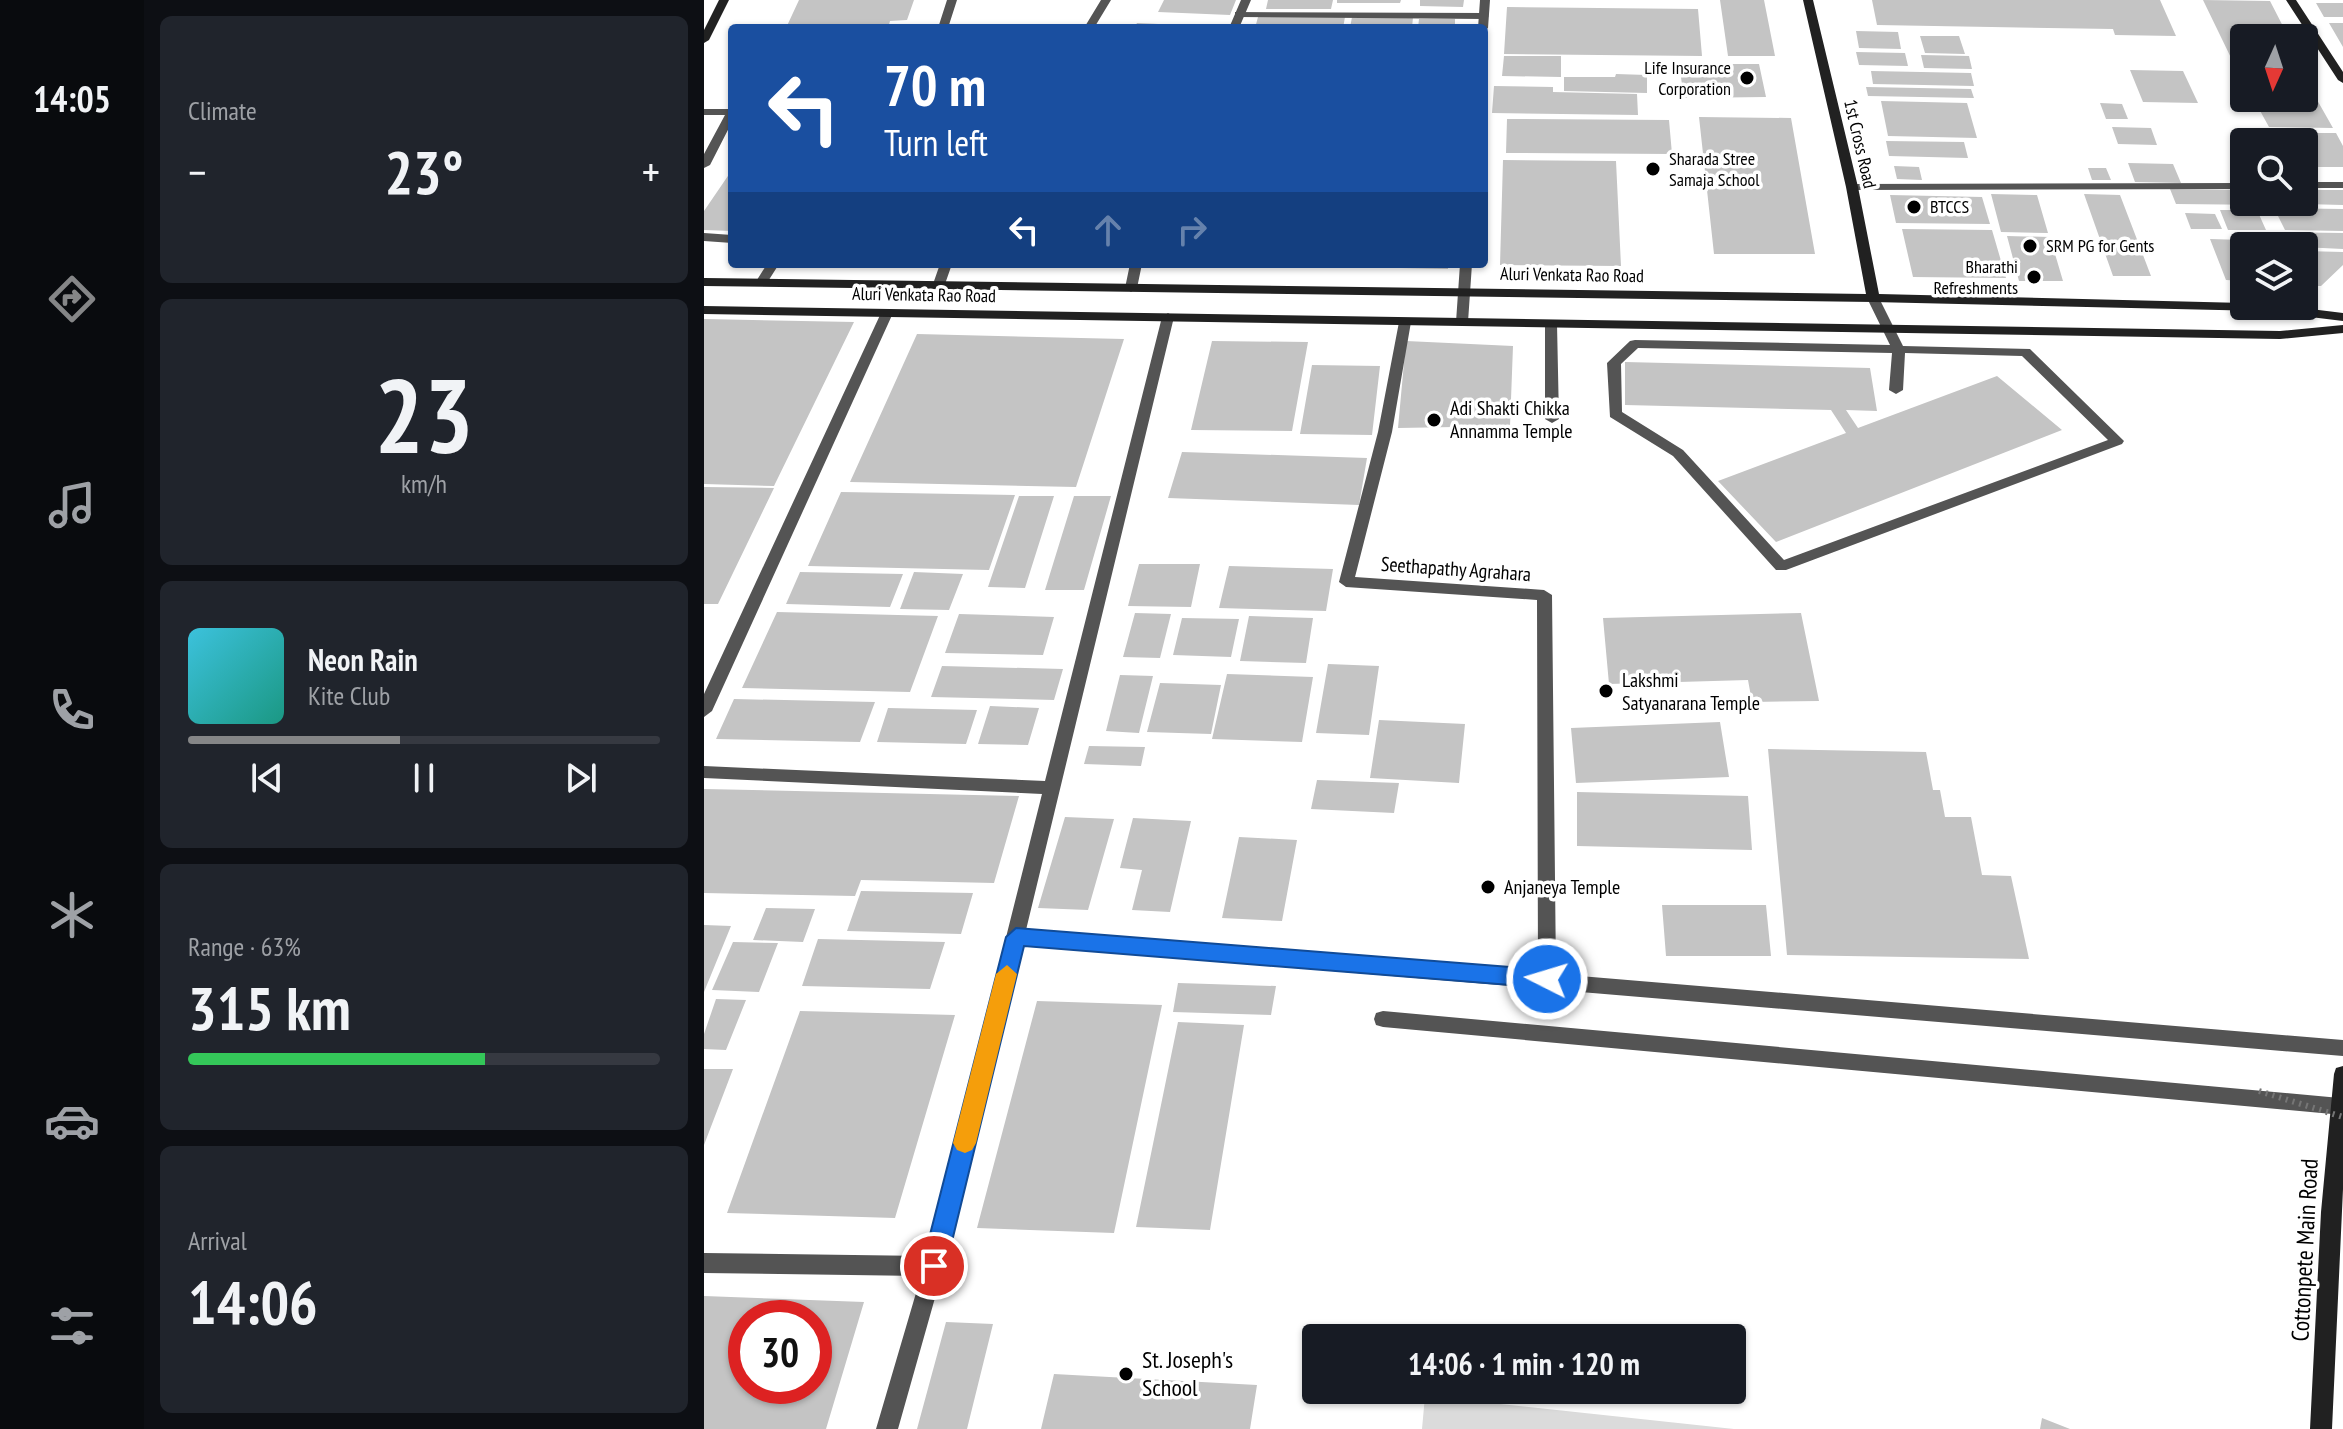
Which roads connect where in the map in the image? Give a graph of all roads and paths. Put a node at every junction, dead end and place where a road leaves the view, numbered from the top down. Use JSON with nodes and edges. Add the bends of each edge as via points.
{"nodes":[{"id":1,"x":724,"y":0,"type":"edge"},
{"id":2,"x":952,"y":0,"type":"edge"},
{"id":3,"x":1106,"y":0,"type":"edge"},
{"id":4,"x":1246,"y":0,"type":"edge"},
{"id":5,"x":1485,"y":0,"type":"edge"},
{"id":6,"x":1808,"y":0,"type":"edge"},
{"id":7,"x":2291,"y":0,"type":"edge"},
{"id":8,"x":1239,"y":14,"type":"junction"},
{"id":9,"x":1483,"y":22,"type":"edge"},
{"id":10,"x":944,"y":24,"type":"edge"},
{"id":11,"x":1091,"y":24,"type":"edge"},
{"id":12,"x":1235,"y":24,"type":"edge"},
{"id":13,"x":704,"y":40,"type":"edge"},
{"id":14,"x":2343,"y":79,"type":"edge"},
{"id":15,"x":704,"y":112,"type":"edge"},
{"id":16,"x":728,"y":112,"type":"edge"},
{"id":17,"x":728,"y":120,"type":"edge"},
{"id":18,"x":704,"y":165,"type":"edge"},
{"id":19,"x":2318,"y":185,"type":"edge"},
{"id":20,"x":2343,"y":185,"type":"edge"},
{"id":21,"x":2230,"y":186,"type":"edge"},
{"id":22,"x":1852,"y":187,"type":"junction"},
{"id":23,"x":704,"y":237,"type":"edge"},
{"id":24,"x":728,"y":239,"type":"edge"},
{"id":25,"x":770,"y":268,"type":"edge"},
{"id":26,"x":945,"y":268,"type":"edge"},
{"id":27,"x":1135,"y":268,"type":"edge"},
{"id":28,"x":1466,"y":268,"type":"edge"},
{"id":29,"x":704,"y":282,"type":"edge"},
{"id":30,"x":761,"y":283,"type":"junction"},
{"id":31,"x":939,"y":284,"type":"junction"},
{"id":32,"x":1131,"y":288,"type":"junction"},
{"id":33,"x":1464,"y":292,"type":"junction"},
{"id":34,"x":1873,"y":298,"type":"junction"},
{"id":35,"x":704,"y":310,"type":"edge"},
{"id":36,"x":887,"y":313,"type":"junction"},
{"id":37,"x":1168,"y":317,"type":"junction"},
{"id":38,"x":2343,"y":317,"type":"edge"},
{"id":39,"x":1405,"y":322,"type":"junction"},
{"id":40,"x":1462,"y":322,"type":"junction"},
{"id":41,"x":1551,"y":324,"type":"junction"},
{"id":42,"x":1887,"y":329,"type":"junction"},
{"id":43,"x":2343,"y":329,"type":"edge"},
{"id":44,"x":1899,"y":350,"type":"junction"},
{"id":45,"x":1896,"y":390,"type":"dead end"},
{"id":46,"x":1552,"y":419,"type":"dead end"},
{"id":47,"x":704,"y":711,"type":"edge"},
{"id":48,"x":704,"y":772,"type":"edge"},
{"id":49,"x":1052,"y":788,"type":"junction"},
{"id":50,"x":1016,"y":937,"type":"junction"},
{"id":51,"x":1547,"y":979,"type":"junction"},
{"id":52,"x":1383,"y":1019,"type":"dead end"},
{"id":53,"x":2343,"y":1048,"type":"edge"},
{"id":54,"x":2343,"y":1074,"type":"edge"},
{"id":55,"x":2259,"y":1091,"type":"dead end"},
{"id":56,"x":2342,"y":1112,"type":"edge"},
{"id":57,"x":704,"y":1263,"type":"edge"},
{"id":58,"x":934,"y":1266,"type":"junction"},
{"id":59,"x":887,"y":1429,"type":"edge"},
{"id":60,"x":2321,"y":1429,"type":"edge"}],
"edges":[{"from":1,"to":13,"type":"main road"},
{"from":2,"to":10,"type":"street"},
{"from":3,"to":11,"type":"street"},
{"from":4,"to":8,"type":"street"},
{"from":5,"to":9,"type":"street"},
{"from":6,"to":22,"type":"main road","name":"1st Cross Road"},
{"from":7,"to":14,"type":"main road"},
{"from":8,"to":9,"type":"street"},
{"from":8,"to":12,"type":"street"},
{"from":15,"to":16,"type":"street"},
{"from":17,"to":18,"type":"street"},
{"from":19,"to":20,"type":"street"},
{"from":21,"to":22,"type":"street"},
{"from":22,"to":34,"type":"main road","name":"1st Cross Road"},
{"from":23,"to":24,"type":"street"},
{"from":25,"to":30,"type":"street"},
{"from":26,"to":31,"type":"street"},
{"from":27,"to":32,"type":"street"},
{"from":28,"to":33,"type":"street"},
{"from":29,"to":30,"type":"main road","name":"Aluri Venkata Rao Road"},
{"from":30,"to":31,"type":"main road","name":"Aluri Venkata Rao Road"},
{"from":31,"to":32,"type":"main road","name":"Aluri Venkata Rao Road"},
{"from":32,"to":33,"type":"main road","name":"Aluri Venkata Rao Road"},
{"from":33,"to":34,"type":"main road","name":"Aluri Venkata Rao Road"},
{"from":33,"to":40,"type":"street"},
{"from":34,"to":38,"type":"main road","name":"Aluri Venkata Rao Road","via":[[2263,307]]},
{"from":34,"to":42,"type":"street"},
{"from":35,"to":36,"type":"main road","name":"Aluri Venkata Rao Road"},
{"from":36,"to":37,"type":"main road","name":"Aluri Venkata Rao Road"},
{"from":36,"to":47,"type":"street"},
{"from":37,"to":39,"type":"main road","name":"Aluri Venkata Rao Road"},
{"from":37,"to":49,"type":"street"},
{"from":39,"to":40,"type":"main road","name":"Aluri Venkata Rao Road"},
{"from":39,"to":51,"type":"street","name":"Seethapathy Agrahara","via":[[1385,432],[1346,582],[1544,595]]},
{"from":40,"to":41,"type":"main road","name":"Aluri Venkata Rao Road"},
{"from":41,"to":42,"type":"main road","name":"Aluri Venkata Rao Road"},
{"from":41,"to":46,"type":"street"},
{"from":42,"to":43,"type":"main road","name":"Aluri Venkata Rao Road","via":[[2280,335]]},
{"from":42,"to":44,"type":"street"},
{"from":44,"to":44,"type":"street","via":[[1635,344],[1614,363],[1615,414],[1678,453],[1781,566],[2117,441],[2025,352]]},
{"from":44,"to":45,"type":"street"},
{"from":48,"to":49,"type":"street"},
{"from":49,"to":50,"type":"street"},
{"from":50,"to":51,"type":"street"},
{"from":50,"to":58,"type":"street"},
{"from":51,"to":53,"type":"street"},
{"from":52,"to":56,"type":"street"},
{"from":54,"to":56,"type":"main road","name":"Cottonpete Main Road"},
{"from":55,"to":56,"type":"path","bridge":true},
{"from":56,"to":60,"type":"main road","name":"Cottonpete Main Road","via":[[2331,1212]]},
{"from":57,"to":58,"type":"street"},
{"from":58,"to":59,"type":"street"}]}
